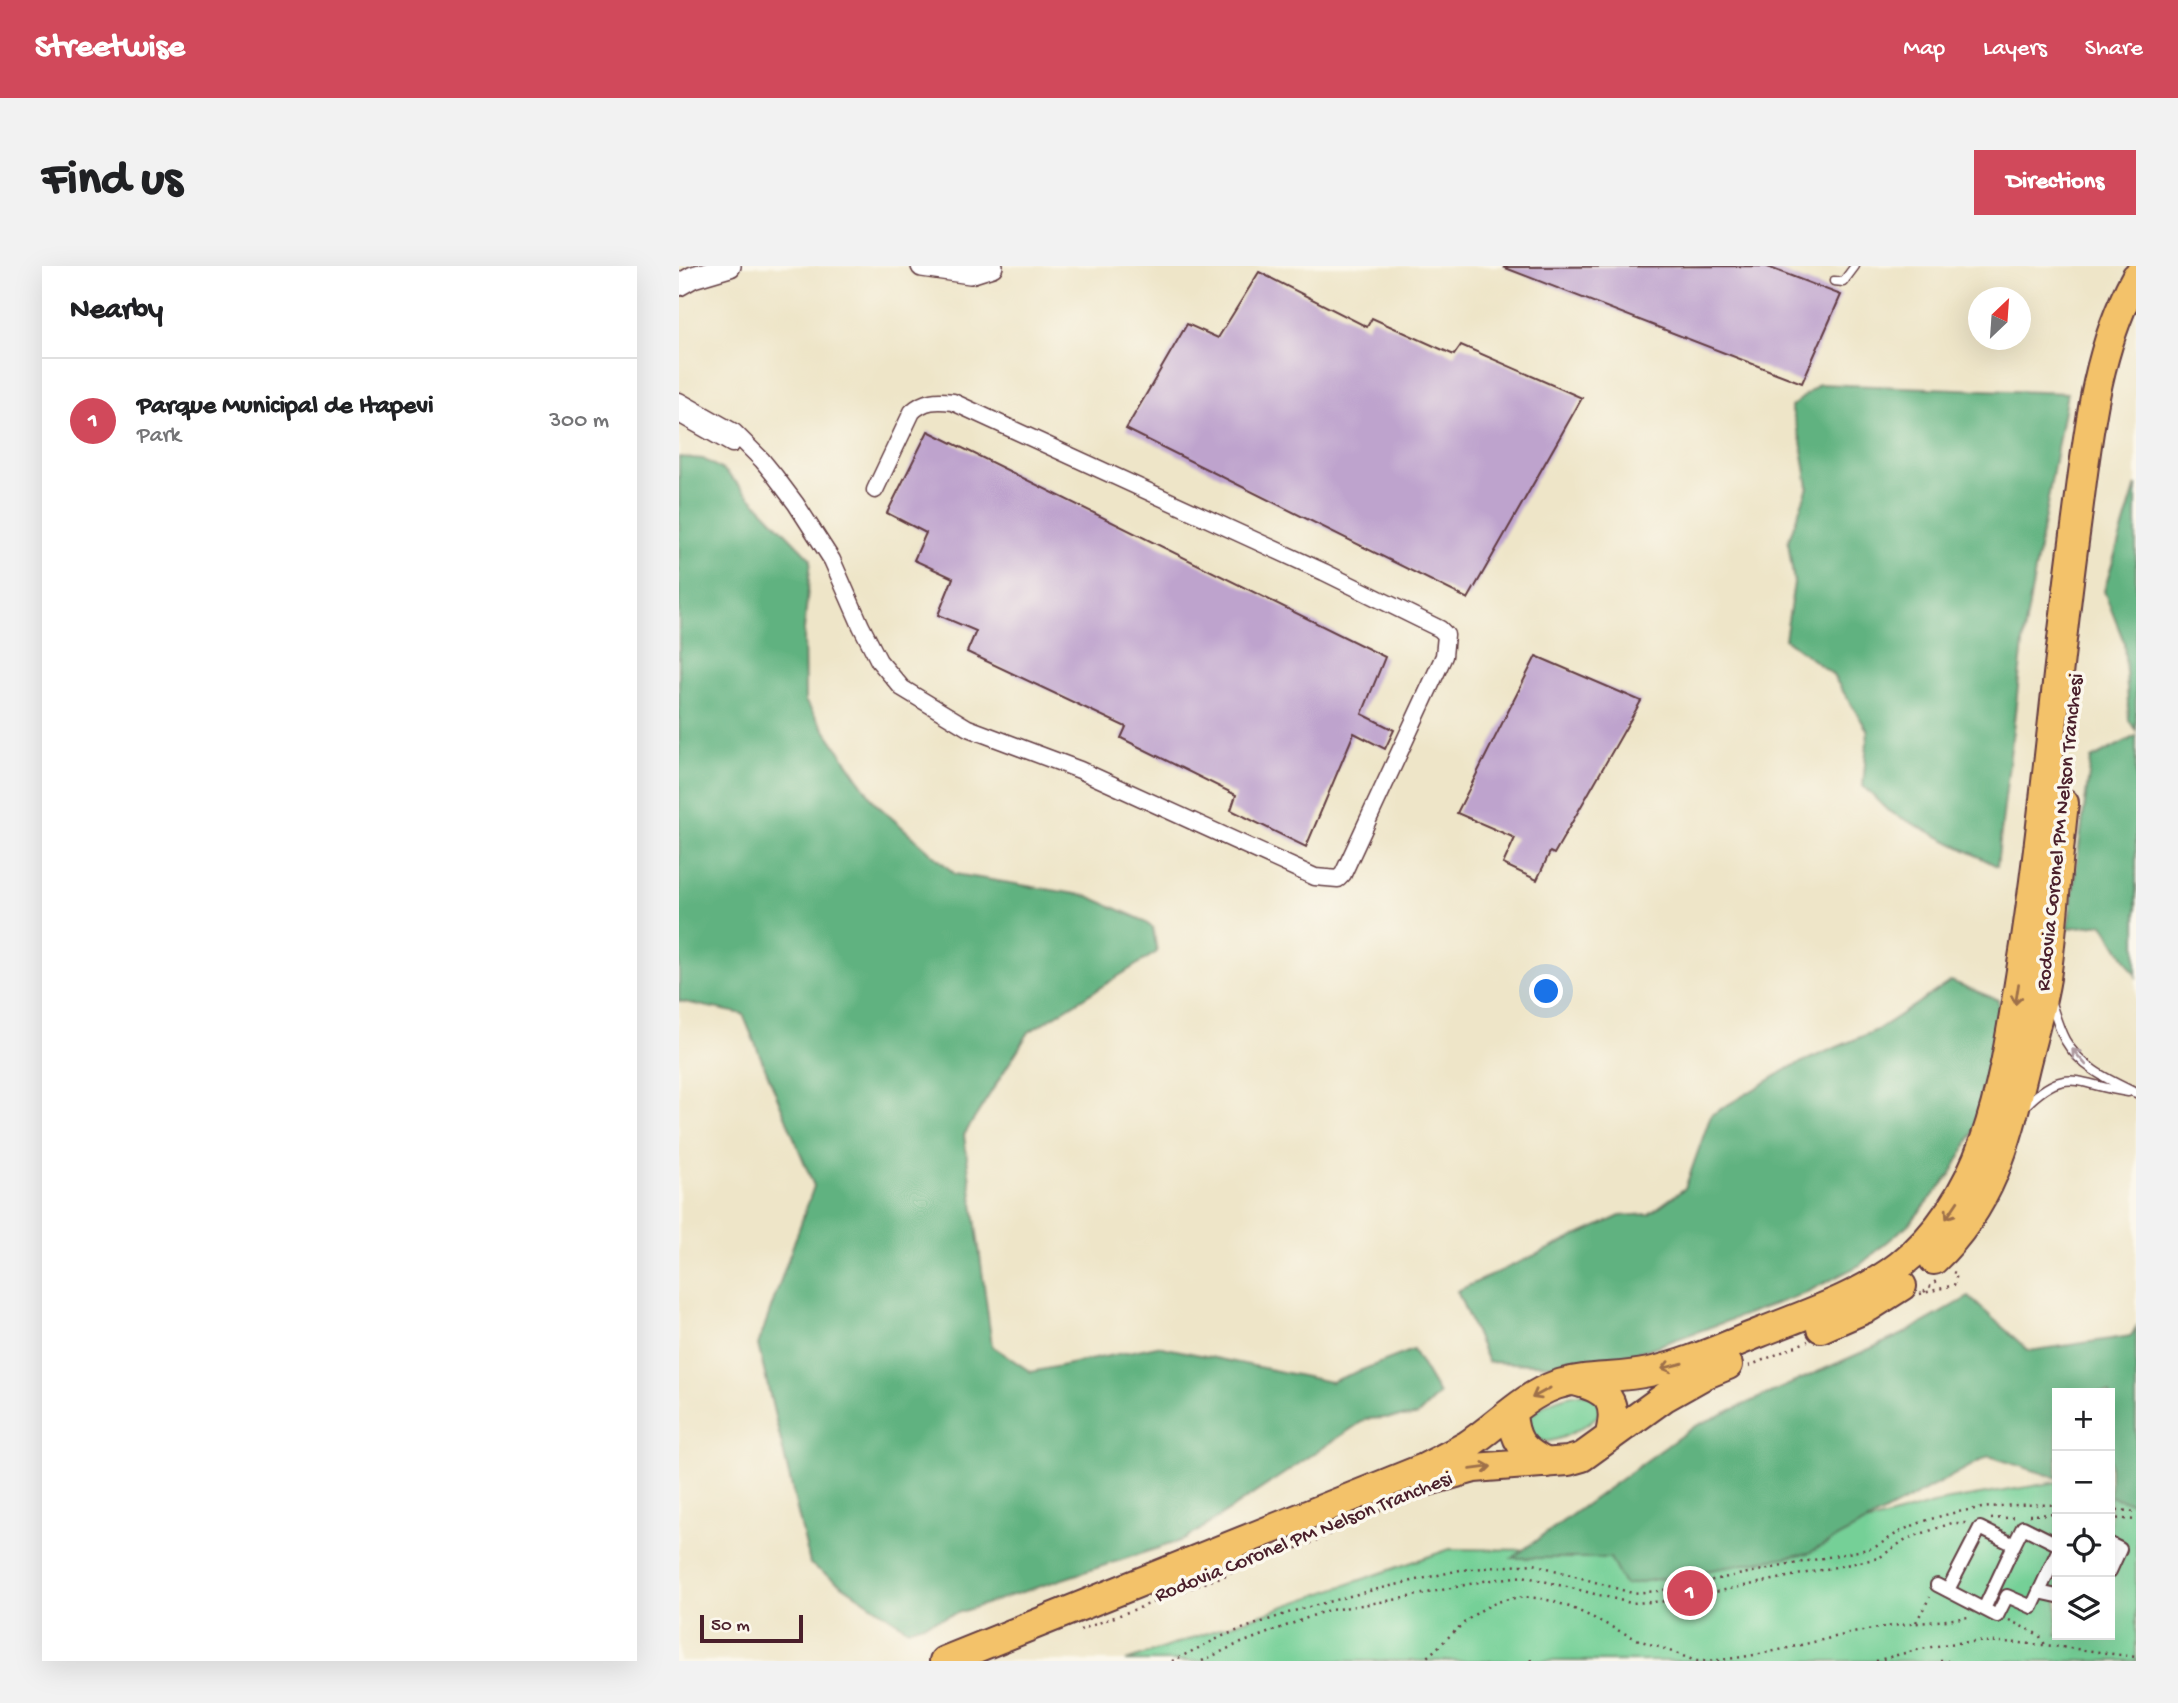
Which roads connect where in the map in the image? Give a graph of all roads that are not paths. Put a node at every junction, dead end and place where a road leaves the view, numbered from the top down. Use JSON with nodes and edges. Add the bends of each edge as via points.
{"nodes":[{"id":1,"x":730,"y":266,"type":"edge"},
{"id":2,"x":922,"y":266,"type":"edge"},
{"id":3,"x":992,"y":266,"type":"edge"},
{"id":4,"x":1855,"y":266,"type":"edge"},
{"id":5,"x":2136,"y":277,"type":"edge"},
{"id":6,"x":1834,"y":281,"type":"dead end"},
{"id":7,"x":679,"y":285,"type":"edge"},
{"id":8,"x":2136,"y":307,"type":"edge"},
{"id":9,"x":679,"y":401,"type":"edge"},
{"id":10,"x":679,"y":414,"type":"edge"},
{"id":11,"x":762,"y":460,"type":"junction"},
{"id":12,"x":875,"y":490,"type":"dead end"},
{"id":13,"x":2044,"y":987,"type":"junction"},
{"id":14,"x":2013,"y":1117,"type":"junction"},
{"id":15,"x":1574,"y":1381,"type":"junction"},
{"id":16,"x":1512,"y":1413,"type":"junction"},
{"id":17,"x":1609,"y":1437,"type":"junction"},
{"id":18,"x":1546,"y":1463,"type":"junction"},
{"id":19,"x":2052,"y":1542,"type":"edge"},
{"id":20,"x":2014,"y":1545,"type":"junction"},
{"id":21,"x":2115,"y":1546,"type":"edge"},
{"id":22,"x":2115,"y":1560,"type":"edge"},
{"id":23,"x":2052,"y":1564,"type":"edge"},
{"id":24,"x":2039,"y":1592,"type":"junction"},
{"id":25,"x":2052,"y":1595,"type":"edge"},
{"id":26,"x":1984,"y":1609,"type":"junction"},
{"id":27,"x":944,"y":1661,"type":"edge"},
{"id":28,"x":984,"y":1661,"type":"edge"}],
"edges":[{"from":1,"to":7,"type":"street"},
{"from":2,"to":3,"type":"street","via":[[970,273]]},
{"from":4,"to":6,"type":"lane","via":[[1843,282]]},
{"from":5,"to":15,"type":"highway","name":"Rodovia Coronel PM Nelson Tranchesi","one_way":true,"via":[[2116,320],[2091,417],[2045,800],[2011,1032],[1983,1149],[1957,1202],[1943,1223],[1897,1268],[1827,1306],[1686,1362],[1646,1373]]},
{"from":8,"to":13,"type":"highway","name":"Rodovia Coronel PM Nelson Tranchesi","via":[[2116,360],[2108,399],[2086,554]]},
{"from":9,"to":11,"type":"street","via":[[734,432]]},
{"from":10,"to":11,"type":"street"},
{"from":11,"to":12,"type":"street","via":[[832,560],[879,661],[902,688],[968,729],[1080,770],[1315,877],[1338,879],[1343,874],[1444,656],[1446,635],[1440,629],[953,402],[929,401],[912,412]]},
{"from":13,"to":14,"type":"highway","name":"Rodovia Coronel PM Nelson Tranchesi"},
{"from":14,"to":13,"type":"lane","one_way":true,"via":[[2042,1089],[2065,1080],[2136,1093],[2083,1063],[2065,1040]]},
{"from":14,"to":17,"type":"highway","name":"Rodovia Coronel PM Nelson Tranchesi","via":[[1979,1206],[1947,1247],[1897,1290],[1835,1323],[1703,1375]]},
{"from":15,"to":16,"type":"highway","name":"Rodovia Coronel PM Nelson Tranchesi","one_way":true,"via":[[1540,1392]]},
{"from":15,"to":17,"type":"highway","via":[[1606,1394],[1614,1417]]},
{"from":16,"to":18,"type":"highway","via":[[1513,1428],[1526,1452]]},
{"from":16,"to":27,"type":"highway","name":"Rodovia Coronel PM Nelson Tranchesi","via":[[1424,1468]]},
{"from":17,"to":18,"type":"highway","name":"Rodovia Coronel PM Nelson Tranchesi","via":[[1582,1457]]},
{"from":28,"to":18,"type":"highway","name":"Rodovia Coronel PM Nelson Tranchesi","one_way":true,"via":[[1205,1575],[1424,1482],[1474,1468]]},
{"from":19,"to":20,"type":"street","via":[[2023,1527]]},
{"from":20,"to":26,"type":"street"},
{"from":20,"to":26,"type":"street","via":[[1980,1528],[1966,1540],[1943,1588]]},
{"from":21,"to":22,"type":"street","via":[[2120,1549]]},
{"from":23,"to":24,"type":"street"},
{"from":24,"to":25,"type":"street"},
{"from":24,"to":26,"type":"street","via":[[2032,1607],[2007,1595],[1997,1616]]}]}
